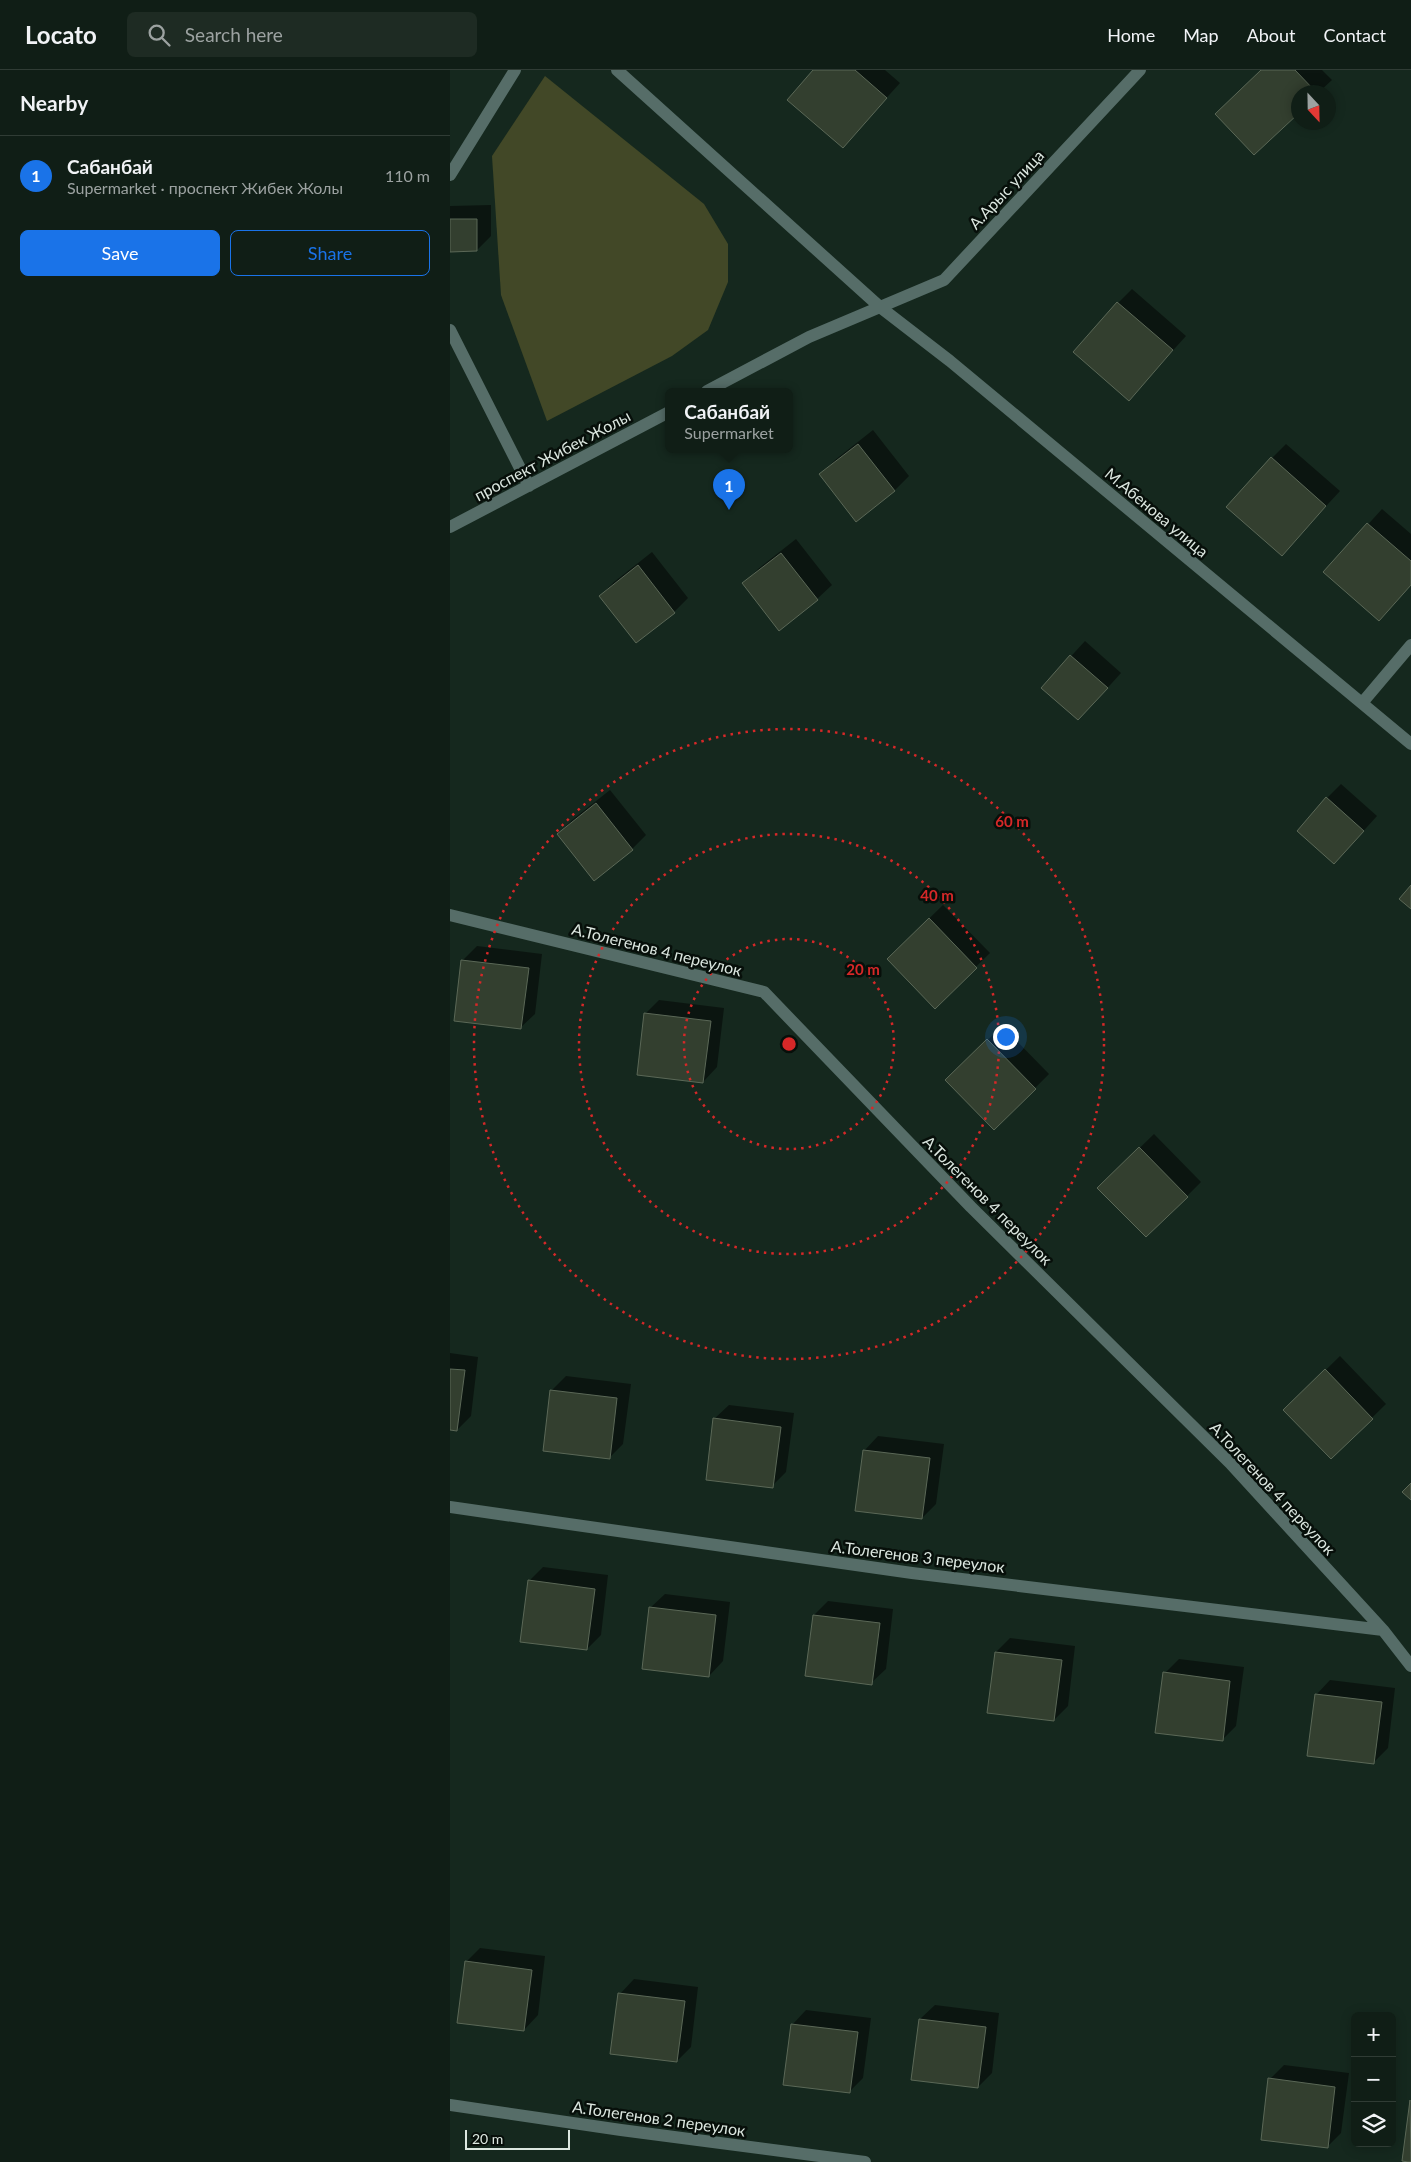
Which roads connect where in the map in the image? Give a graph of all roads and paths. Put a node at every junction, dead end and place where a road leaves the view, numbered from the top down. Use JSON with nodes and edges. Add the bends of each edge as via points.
{"nodes":[{"id":1,"x":515,"y":70,"type":"edge"},
{"id":2,"x":617,"y":70,"type":"edge"},
{"id":3,"x":1140,"y":70,"type":"edge"},
{"id":4,"x":450,"y":175,"type":"edge"},
{"id":5,"x":880,"y":308,"type":"junction"},
{"id":6,"x":450,"y":330,"type":"edge"},
{"id":7,"x":713,"y":388,"type":"edge"},
{"id":8,"x":665,"y":414,"type":"edge"},
{"id":9,"x":530,"y":486,"type":"junction"},
{"id":10,"x":450,"y":526,"type":"edge"},
{"id":11,"x":1411,"y":645,"type":"edge"},
{"id":12,"x":1362,"y":703,"type":"junction"},
{"id":13,"x":1411,"y":744,"type":"edge"},
{"id":14,"x":450,"y":915,"type":"edge"},
{"id":15,"x":450,"y":1507,"type":"edge"},
{"id":16,"x":1383,"y":1630,"type":"junction"},
{"id":17,"x":1411,"y":1666,"type":"edge"},
{"id":18,"x":450,"y":2105,"type":"edge"},
{"id":19,"x":864,"y":2162,"type":"edge"}],
"edges":[{"from":1,"to":4,"type":"street"},
{"from":2,"to":5,"type":"street","name":"М.Абенова улица"},
{"from":3,"to":5,"type":"street","name":"А.Арыс улица","via":[[944,280]]},
{"from":5,"to":7,"type":"street","via":[[809,337]]},
{"from":5,"to":12,"type":"street","name":"М.Абенова улица"},
{"from":6,"to":9,"type":"street"},
{"from":8,"to":9,"type":"street","name":"проспект Жибек Жолы"},
{"from":9,"to":10,"type":"street","name":"проспект Жибек Жолы"},
{"from":11,"to":12,"type":"street"},
{"from":12,"to":13,"type":"street","name":"М.Абенова улица"},
{"from":14,"to":16,"type":"street","name":"А.Толегенов 4 переулок","via":[[764,992],[971,1207],[1230,1463]]},
{"from":15,"to":16,"type":"street","name":"А.Толегенов 3 переулок","via":[[912,1573]]},
{"from":16,"to":17,"type":"street","name":"А.Толегенов 4 переулок"},
{"from":18,"to":19,"type":"street","name":"А.Толегенов 2 переулок"}]}
